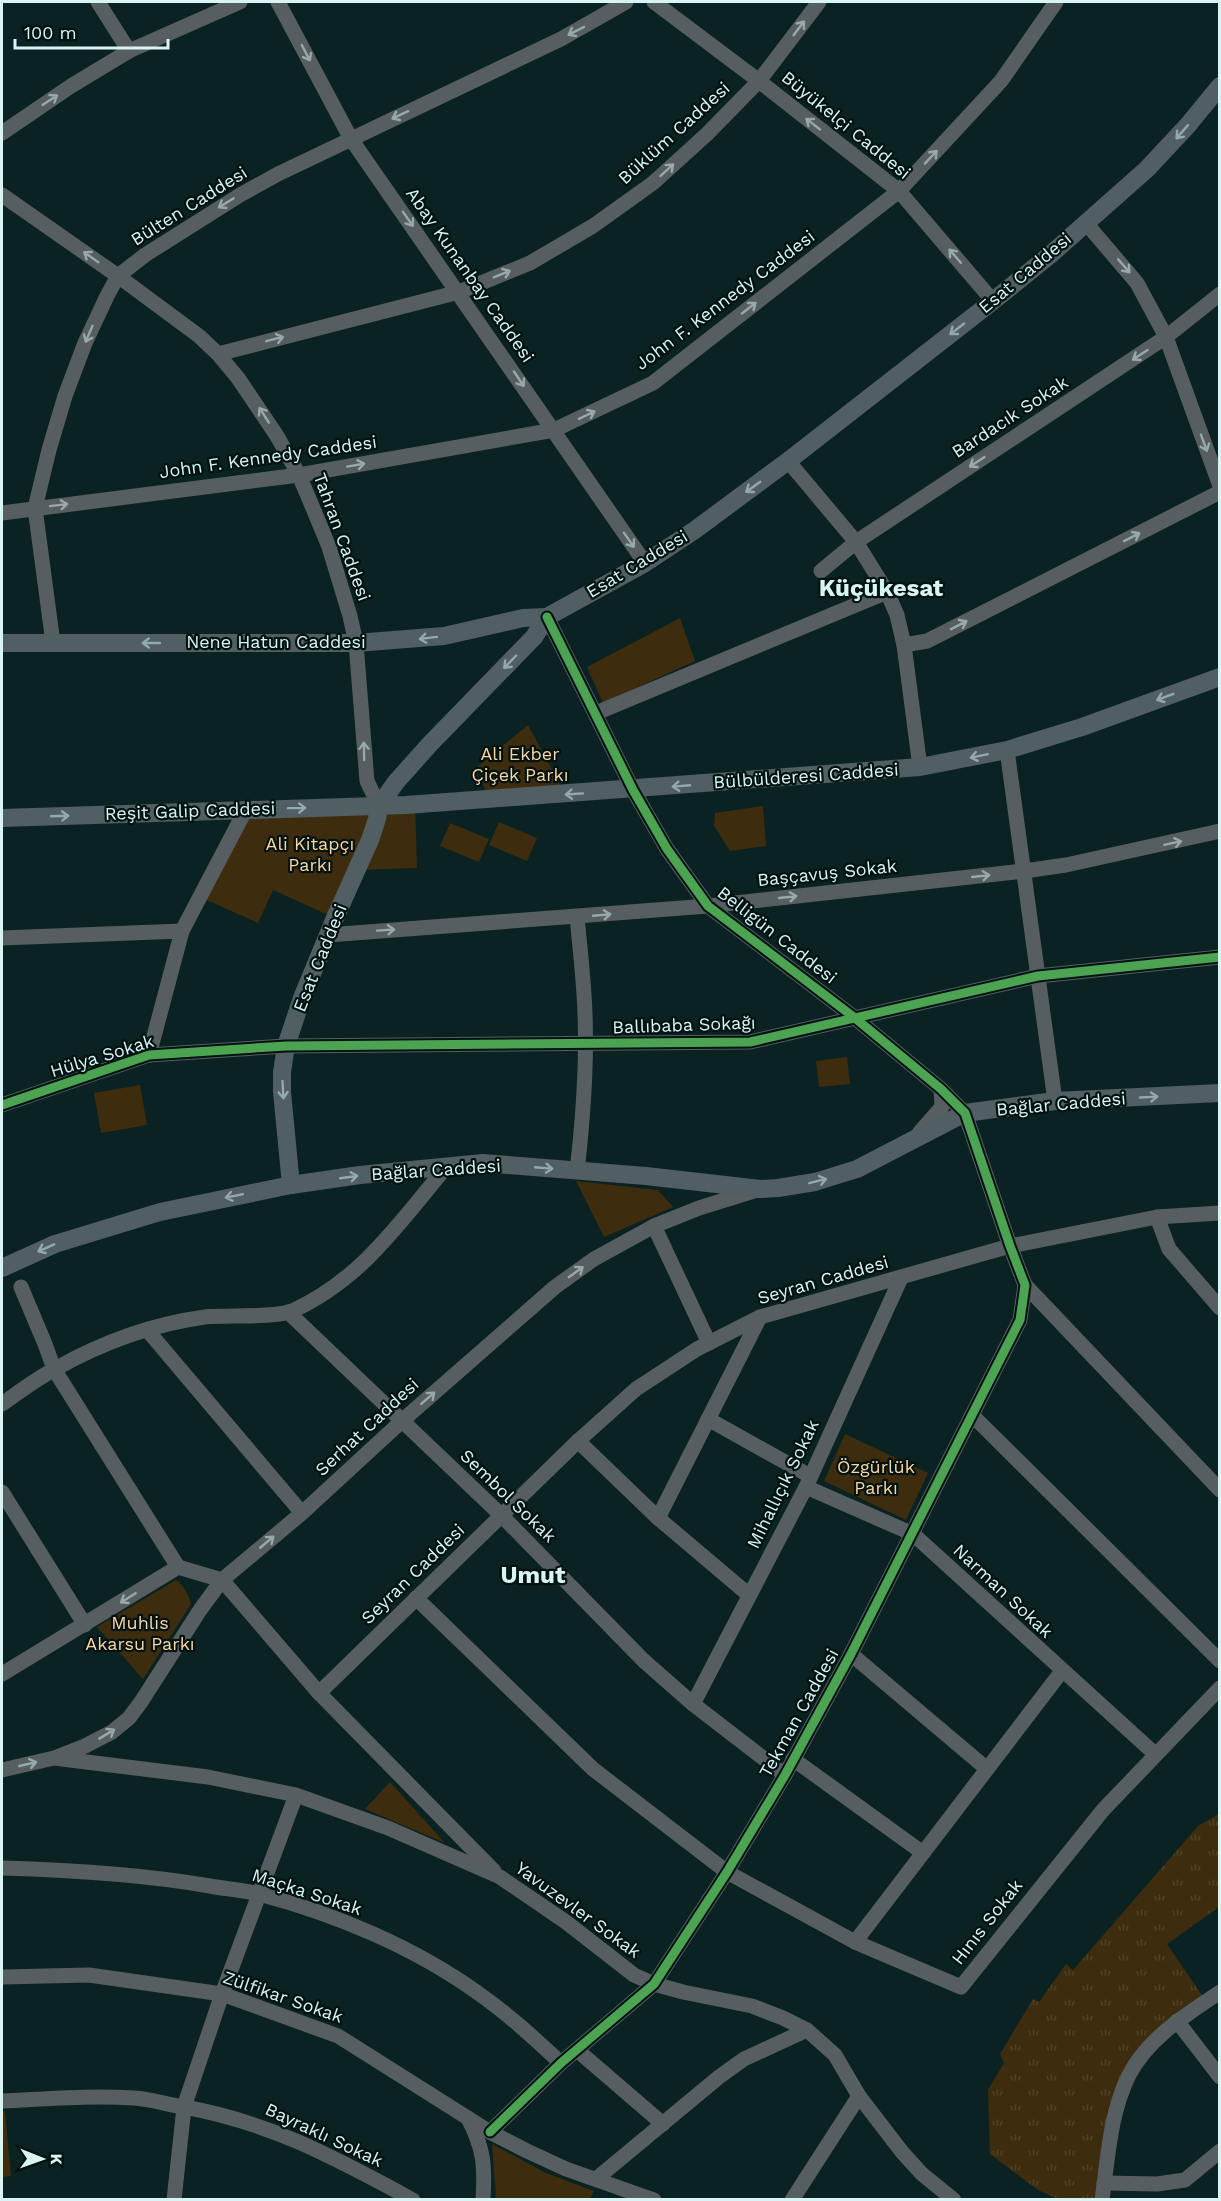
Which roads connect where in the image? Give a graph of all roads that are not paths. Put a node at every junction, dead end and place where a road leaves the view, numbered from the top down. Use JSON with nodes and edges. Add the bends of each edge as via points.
{"nodes":[{"id":1,"x":98,"y":2,"type":"edge"},
{"id":2,"x":240,"y":2,"type":"edge"},
{"id":3,"x":278,"y":2,"type":"edge"},
{"id":4,"x":627,"y":2,"type":"edge"},
{"id":5,"x":654,"y":2,"type":"edge"},
{"id":6,"x":819,"y":2,"type":"edge"},
{"id":7,"x":1056,"y":2,"type":"edge"},
{"id":8,"x":129,"y":51,"type":"junction"},
{"id":9,"x":759,"y":81,"type":"junction"},
{"id":10,"x":1220,"y":86,"type":"edge"},
{"id":11,"x":2,"y":133,"type":"edge"},
{"id":12,"x":351,"y":139,"type":"junction"},
{"id":13,"x":899,"y":191,"type":"junction"},
{"id":14,"x":2,"y":195,"type":"edge"},
{"id":15,"x":1085,"y":222,"type":"junction"},
{"id":16,"x":118,"y":276,"type":"junction"},
{"id":17,"x":459,"y":292,"type":"junction"},
{"id":18,"x":1220,"y":294,"type":"edge"},
{"id":19,"x":993,"y":301,"type":"junction"},
{"id":20,"x":1166,"y":337,"type":"junction"},
{"id":21,"x":218,"y":354,"type":"junction"},
{"id":22,"x":554,"y":430,"type":"junction"},
{"id":23,"x":788,"y":461,"type":"junction"},
{"id":24,"x":298,"y":475,"type":"junction"},
{"id":25,"x":1220,"y":486,"type":"edge"},
{"id":26,"x":1220,"y":492,"type":"edge"},
{"id":27,"x":35,"y":508,"type":"junction"},
{"id":28,"x":2,"y":513,"type":"edge"},
{"id":29,"x":856,"y":542,"type":"junction"},
{"id":30,"x":645,"y":563,"type":"junction"},
{"id":31,"x":821,"y":571,"type":"dead end"},
{"id":32,"x":887,"y":592,"type":"junction"},
{"id":33,"x":547,"y":617,"type":"junction"},
{"id":34,"x":2,"y":643,"type":"edge"},
{"id":35,"x":53,"y":643,"type":"junction"},
{"id":36,"x":356,"y":643,"type":"junction"},
{"id":37,"x":904,"y":645,"type":"junction"},
{"id":38,"x":1220,"y":677,"type":"edge"},
{"id":39,"x":596,"y":714,"type":"junction"},
{"id":40,"x":1007,"y":750,"type":"junction"},
{"id":41,"x":920,"y":767,"type":"junction"},
{"id":42,"x":633,"y":790,"type":"junction"},
{"id":43,"x":379,"y":806,"type":"junction"},
{"id":44,"x":246,"y":809,"type":"junction"},
{"id":45,"x":2,"y":819,"type":"edge"},
{"id":46,"x":1220,"y":831,"type":"edge"},
{"id":47,"x":1024,"y":871,"type":"junction"},
{"id":48,"x":708,"y":906,"type":"junction"},
{"id":49,"x":577,"y":917,"type":"junction"},
{"id":50,"x":182,"y":931,"type":"junction"},
{"id":51,"x":328,"y":935,"type":"junction"},
{"id":52,"x":2,"y":938,"type":"edge"},
{"id":53,"x":1220,"y":957,"type":"edge"},
{"id":54,"x":1038,"y":976,"type":"junction"},
{"id":55,"x":855,"y":1018,"type":"junction"},
{"id":56,"x":586,"y":1044,"type":"junction"},
{"id":57,"x":286,"y":1046,"type":"junction"},
{"id":58,"x":149,"y":1055,"type":"junction"},
{"id":59,"x":941,"y":1089,"type":"junction"},
{"id":60,"x":1220,"y":1093,"type":"edge"},
{"id":61,"x":1055,"y":1101,"type":"junction"},
{"id":62,"x":2,"y":1105,"type":"edge"},
{"id":63,"x":965,"y":1113,"type":"junction"},
{"id":64,"x":910,"y":1142,"type":"junction"},
{"id":65,"x":447,"y":1166,"type":"junction"},
{"id":66,"x":576,"y":1170,"type":"junction"},
{"id":67,"x":291,"y":1185,"type":"junction"},
{"id":68,"x":760,"y":1189,"type":"junction"},
{"id":69,"x":1220,"y":1214,"type":"edge"},
{"id":70,"x":1157,"y":1217,"type":"junction"},
{"id":71,"x":654,"y":1226,"type":"junction"},
{"id":72,"x":1010,"y":1246,"type":"junction"},
{"id":73,"x":2,"y":1268,"type":"edge"},
{"id":74,"x":901,"y":1278,"type":"junction"},
{"id":75,"x":1025,"y":1285,"type":"junction"},
{"id":76,"x":21,"y":1287,"type":"dead end"},
{"id":77,"x":1220,"y":1308,"type":"edge"},
{"id":78,"x":288,"y":1312,"type":"junction"},
{"id":79,"x":760,"y":1317,"type":"junction"},
{"id":80,"x":148,"y":1331,"type":"junction"},
{"id":81,"x":709,"y":1343,"type":"junction"},
{"id":82,"x":54,"y":1369,"type":"junction"},
{"id":83,"x":2,"y":1404,"type":"edge"},
{"id":84,"x":972,"y":1415,"type":"junction"},
{"id":85,"x":708,"y":1419,"type":"junction"},
{"id":86,"x":403,"y":1420,"type":"junction"},
{"id":87,"x":578,"y":1441,"type":"junction"},
{"id":88,"x":808,"y":1482,"type":"junction"},
{"id":89,"x":1220,"y":1490,"type":"edge"},
{"id":90,"x":2,"y":1492,"type":"edge"},
{"id":91,"x":302,"y":1513,"type":"junction"},
{"id":92,"x":501,"y":1515,"type":"junction"},
{"id":93,"x":658,"y":1518,"type":"junction"},
{"id":94,"x":912,"y":1534,"type":"junction"},
{"id":95,"x":178,"y":1567,"type":"junction"},
{"id":96,"x":222,"y":1580,"type":"junction"},
{"id":97,"x":749,"y":1595,"type":"junction"},
{"id":98,"x":416,"y":1599,"type":"junction"},
{"id":99,"x":85,"y":1625,"type":"junction"},
{"id":100,"x":850,"y":1654,"type":"junction"},
{"id":101,"x":1220,"y":1661,"type":"edge"},
{"id":102,"x":1062,"y":1671,"type":"junction"},
{"id":103,"x":2,"y":1674,"type":"edge"},
{"id":104,"x":1220,"y":1688,"type":"edge"},
{"id":105,"x":319,"y":1693,"type":"junction"},
{"id":106,"x":693,"y":1704,"type":"junction"},
{"id":107,"x":1155,"y":1754,"type":"junction"},
{"id":108,"x":54,"y":1758,"type":"junction"},
{"id":109,"x":793,"y":1759,"type":"junction"},
{"id":110,"x":987,"y":1769,"type":"junction"},
{"id":111,"x":2,"y":1770,"type":"edge"},
{"id":112,"x":785,"y":1775,"type":"junction"},
{"id":113,"x":296,"y":1795,"type":"junction"},
{"id":114,"x":923,"y":1853,"type":"junction"},
{"id":115,"x":2,"y":1868,"type":"edge"},
{"id":116,"x":727,"y":1872,"type":"junction"},
{"id":117,"x":500,"y":1877,"type":"junction"},
{"id":118,"x":259,"y":1894,"type":"junction"},
{"id":119,"x":855,"y":1942,"type":"junction"},
{"id":120,"x":2,"y":1977,"type":"edge"},
{"id":121,"x":654,"y":1984,"type":"junction"},
{"id":122,"x":1220,"y":1992,"type":"edge"},
{"id":123,"x":222,"y":1994,"type":"junction"},
{"id":124,"x":1177,"y":2021,"type":"junction"},
{"id":125,"x":807,"y":2030,"type":"junction"},
{"id":126,"x":577,"y":2050,"type":"junction"},
{"id":127,"x":561,"y":2063,"type":"junction"},
{"id":128,"x":1220,"y":2077,"type":"edge"},
{"id":129,"x":859,"y":2096,"type":"junction"},
{"id":130,"x":2,"y":2101,"type":"edge"},
{"id":131,"x":184,"y":2107,"type":"junction"},
{"id":132,"x":468,"y":2118,"type":"junction"},
{"id":133,"x":663,"y":2124,"type":"junction"},
{"id":134,"x":490,"y":2132,"type":"junction"},
{"id":135,"x":1220,"y":2151,"type":"edge"},
{"id":136,"x":596,"y":2179,"type":"junction"},
{"id":137,"x":1104,"y":2183,"type":"junction"},
{"id":138,"x":174,"y":2199,"type":"edge"},
{"id":139,"x":412,"y":2199,"type":"edge"},
{"id":140,"x":483,"y":2199,"type":"edge"},
{"id":141,"x":654,"y":2199,"type":"edge"},
{"id":142,"x":792,"y":2199,"type":"edge"},
{"id":143,"x":954,"y":2199,"type":"edge"},
{"id":144,"x":1102,"y":2199,"type":"edge"}],
"edges":[{"from":1,"to":8,"type":"street"},
{"from":2,"to":8,"type":"street"},
{"from":3,"to":12,"type":"street","name":"Abay Kunanbay Caddesi","one_way":true},
{"from":4,"to":12,"type":"street","name":"Bülten Caddesi","one_way":true,"via":[[561,39]]},
{"from":5,"to":9,"type":"street","name":"Büyükelçi Caddesi"},
{"from":9,"to":6,"type":"street","name":"Büklüm Caddesi","one_way":true},
{"from":13,"to":7,"type":"street","name":"John F. Kennedy Caddesi","one_way":true,"via":[[1001,81]]},
{"from":11,"to":8,"type":"street","one_way":true},
{"from":13,"to":9,"type":"street","name":"Büyükelçi Caddesi","one_way":true},
{"from":17,"to":9,"type":"street","name":"Büklüm Caddesi","one_way":true,"via":[[530,263],[593,226],[653,183]]},
{"from":10,"to":15,"type":"main road","name":"Esat Caddesi","one_way":true,"via":[[1170,146]]},
{"from":12,"to":16,"type":"street","name":"Bülten Caddesi","one_way":true,"via":[[240,195]]},
{"from":12,"to":17,"type":"street","name":"Abay Kunanbay Caddesi","one_way":true},
{"from":19,"to":13,"type":"street","name":"Büyükelçi Caddesi","one_way":true},
{"from":22,"to":13,"type":"street","name":"John F. Kennedy Caddesi","one_way":true,"via":[[653,383]]},
{"from":16,"to":14,"type":"street","name":"Tahran Caddesi","one_way":true},
{"from":15,"to":19,"type":"main road","name":"Esat Caddesi"},
{"from":15,"to":20,"type":"street","one_way":true,"via":[[1137,283]]},
{"from":16,"to":21,"type":"street","name":"Tahran Caddesi"},
{"from":16,"to":27,"type":"street","name":"Bülten Caddesi","one_way":true,"via":[[94,321],[65,396]]},
{"from":21,"to":17,"type":"street","name":"Büklüm Caddesi","one_way":true},
{"from":17,"to":22,"type":"street","name":"Abay Kunanbay Caddesi","one_way":true},
{"from":18,"to":20,"type":"street","name":"Bardacık Sokak"},
{"from":19,"to":23,"type":"main road","name":"Esat Caddesi","one_way":true},
{"from":20,"to":25,"type":"street","one_way":true},
{"from":20,"to":29,"type":"street","name":"Bardacık Sokak","one_way":true},
{"from":24,"to":21,"type":"street","name":"Tahran Caddesi","one_way":true,"via":[[260,410]]},
{"from":24,"to":22,"type":"street","name":"John F. Kennedy Caddesi","one_way":true},
{"from":22,"to":30,"type":"street","name":"Abay Kunanbay Caddesi","one_way":true},
{"from":23,"to":29,"type":"street"},
{"from":23,"to":30,"type":"main road","name":"Esat Caddesi","one_way":true},
{"from":27,"to":24,"type":"street","name":"John F. Kennedy Caddesi","one_way":true},
{"from":24,"to":36,"type":"street","name":"Tahran Caddesi","via":[[329,548]]},
{"from":37,"to":26,"type":"street","one_way":true,"via":[[927,641]]},
{"from":27,"to":28,"type":"street","name":"John F. Kennedy Caddesi"},
{"from":27,"to":35,"type":"street","name":"Bülten Caddesi"},
{"from":29,"to":31,"type":"street","name":"Bardacık Sokak"},
{"from":29,"to":32,"type":"street"},
{"from":30,"to":33,"type":"main road","name":"Esat Caddesi"},
{"from":32,"to":37,"type":"street"},
{"from":32,"to":39,"type":"street"},
{"from":33,"to":36,"type":"main road","name":"Nene Hatun Caddesi","one_way":true,"via":[[523,618],[444,636]]},
{"from":33,"to":39,"type":"street","name":"Belligün Caddesi"},
{"from":33,"to":43,"type":"main road","name":"Esat Caddesi","one_way":true,"via":[[534,637],[430,744]]},
{"from":34,"to":35,"type":"main road","name":"Nene Hatun Caddesi"},
{"from":36,"to":35,"type":"main road","name":"Nene Hatun Caddesi","one_way":true},
{"from":43,"to":36,"type":"street","name":"Tahran Caddesi","one_way":true,"via":[[367,781]]},
{"from":37,"to":41,"type":"street"},
{"from":38,"to":40,"type":"main road","name":"Bülbülderesi Caddesi","one_way":true},
{"from":39,"to":42,"type":"street","name":"Belligün Caddesi"},
{"from":40,"to":41,"type":"main road","name":"Bülbülderesi Caddesi","one_way":true},
{"from":40,"to":47,"type":"street"},
{"from":41,"to":42,"type":"main road","name":"Bülbülderesi Caddesi","one_way":true},
{"from":42,"to":43,"type":"main road","name":"Bülbülderesi Caddesi","one_way":true},
{"from":42,"to":48,"type":"street","name":"Belligün Caddesi","via":[[667,849]]},
{"from":44,"to":43,"type":"main road","name":"Reşit Galip Caddesi","one_way":true},
{"from":43,"to":51,"type":"main road","name":"Esat Caddesi","via":[[370,840]]},
{"from":45,"to":44,"type":"main road","name":"Reşit Galip Caddesi","one_way":true},
{"from":44,"to":50,"type":"street"},
{"from":47,"to":46,"type":"street","name":"Başçavuş Sokak","one_way":true},
{"from":48,"to":47,"type":"street","name":"Başçavuş Sokak","one_way":true},
{"from":47,"to":54,"type":"street"},
{"from":49,"to":48,"type":"street","name":"Başçavuş Sokak","one_way":true},
{"from":48,"to":55,"type":"street","name":"Belligün Caddesi"},
{"from":51,"to":49,"type":"street","name":"Başçavuş Sokak","one_way":true},
{"from":49,"to":56,"type":"street"},
{"from":50,"to":52,"type":"street"},
{"from":50,"to":58,"type":"street"},
{"from":51,"to":57,"type":"main road","name":"Esat Caddesi"},
{"from":53,"to":54,"type":"street","name":"Ballıbaba Sokağı"},
{"from":54,"to":55,"type":"street","name":"Ballıbaba Sokağı"},
{"from":54,"to":61,"type":"street"},
{"from":55,"to":56,"type":"street","name":"Ballıbaba Sokağı","via":[[750,1042]]},
{"from":55,"to":59,"type":"street","name":"Belligün Caddesi"},
{"from":56,"to":57,"type":"street","name":"Ballıbaba Sokağı"},
{"from":56,"to":66,"type":"street"},
{"from":57,"to":58,"type":"street","name":"Hülya Sokak"},
{"from":57,"to":67,"type":"main road","name":"Esat Caddesi","one_way":true,"via":[[282,1092]]},
{"from":58,"to":62,"type":"street","name":"Hülya Sokak"},
{"from":59,"to":63,"type":"street","name":"Belligün Caddesi"},
{"from":59,"to":64,"type":"street","name":"Bağlar Caddesi","via":[[943,1103],[939,1113]]},
{"from":61,"to":60,"type":"main road","name":"Bağlar Caddesi","one_way":true},
{"from":61,"to":63,"type":"main road","name":"Bağlar Caddesi"},
{"from":63,"to":64,"type":"main road","name":"Bağlar Caddesi"},
{"from":63,"to":72,"type":"street","name":"Tekman Caddesi"},
{"from":68,"to":64,"type":"main road","name":"Bağlar Caddesi","one_way":true,"via":[[834,1177]]},
{"from":65,"to":66,"type":"main road","name":"Bağlar Caddesi","one_way":true,"via":[[483,1163]]},
{"from":67,"to":65,"type":"main road","name":"Bağlar Caddesi","one_way":true},
{"from":65,"to":78,"type":"street","via":[[367,1261],[314,1300]]},
{"from":66,"to":68,"type":"main road","name":"Bağlar Caddesi"},
{"from":67,"to":73,"type":"main road","name":"Bağlar Caddesi","one_way":true,"via":[[128,1221],[55,1244]]},
{"from":68,"to":71,"type":"street","name":"Serhat Caddesi"},
{"from":69,"to":70,"type":"street","name":"Seyran Caddesi"},
{"from":70,"to":72,"type":"street","name":"Seyran Caddesi"},
{"from":70,"to":77,"type":"street","via":[[1169,1249]]},
{"from":71,"to":81,"type":"street"},
{"from":86,"to":71,"type":"street","name":"Serhat Caddesi","one_way":true,"via":[[555,1287],[594,1259]]},
{"from":72,"to":74,"type":"street","name":"Seyran Caddesi"},
{"from":72,"to":75,"type":"street","name":"Tekman Caddesi"},
{"from":74,"to":79,"type":"street","name":"Seyran Caddesi"},
{"from":74,"to":88,"type":"street","name":"Mihallıçık Sokak"},
{"from":75,"to":84,"type":"street","name":"Tekman Caddesi","via":[[1020,1320]]},
{"from":75,"to":89,"type":"street"},
{"from":76,"to":82,"type":"street"},
{"from":78,"to":80,"type":"street","via":[[206,1317]]},
{"from":78,"to":86,"type":"street","name":"Sembol Sokak"},
{"from":79,"to":81,"type":"street","name":"Seyran Caddesi"},
{"from":79,"to":85,"type":"street"},
{"from":80,"to":82,"type":"street","via":[[117,1339]]},
{"from":80,"to":91,"type":"street"},
{"from":81,"to":87,"type":"street","name":"Seyran Caddesi","via":[[636,1389]]},
{"from":82,"to":83,"type":"street"},
{"from":82,"to":95,"type":"street"},
{"from":84,"to":94,"type":"street","name":"Tekman Caddesi"},
{"from":84,"to":101,"type":"street"},
{"from":85,"to":88,"type":"street","name":"Narman Sokak"},
{"from":85,"to":93,"type":"street"},
{"from":86,"to":91,"type":"street","name":"Serhat Caddesi"},
{"from":86,"to":92,"type":"street","name":"Sembol Sokak"},
{"from":87,"to":92,"type":"street","name":"Seyran Caddesi"},
{"from":87,"to":93,"type":"street"},
{"from":88,"to":94,"type":"street","name":"Narman Sokak"},
{"from":88,"to":97,"type":"street","name":"Mihallıçık Sokak"},
{"from":90,"to":99,"type":"street"},
{"from":96,"to":91,"type":"street","name":"Serhat Caddesi","one_way":true},
{"from":92,"to":98,"type":"street","name":"Seyran Caddesi"},
{"from":92,"to":106,"type":"street","name":"Sembol Sokak","via":[[643,1660]]},
{"from":93,"to":97,"type":"street"},
{"from":94,"to":100,"type":"street","name":"Tekman Caddesi"},
{"from":94,"to":102,"type":"street","name":"Narman Sokak"},
{"from":95,"to":96,"type":"street"},
{"from":95,"to":99,"type":"street","one_way":true},
{"from":96,"to":105,"type":"street"},
{"from":108,"to":96,"type":"street","name":"Serhat Caddesi","one_way":true,"via":[[112,1732],[129,1718]]},
{"from":97,"to":106,"type":"street","name":"Mihallıçık Sokak"},
{"from":98,"to":105,"type":"street","name":"Seyran Caddesi"},
{"from":98,"to":116,"type":"street","name":"Hınıs Sokak","via":[[593,1769]]},
{"from":99,"to":103,"type":"street"},
{"from":100,"to":109,"type":"street","name":"Tekman Caddesi"},
{"from":100,"to":110,"type":"street"},
{"from":102,"to":107,"type":"street","name":"Narman Sokak"},
{"from":102,"to":110,"type":"street"},
{"from":104,"to":107,"type":"street","name":"Hınıs Sokak"},
{"from":105,"to":117,"type":"street"},
{"from":106,"to":112,"type":"street","name":"Sembol Sokak"},
{"from":107,"to":119,"type":"street","name":"Hınıs Sokak","via":[[1102,1810],[961,1987]]},
{"from":111,"to":108,"type":"street","name":"Yavuzevler Sokak","one_way":true},
{"from":108,"to":113,"type":"street","name":"Yavuzevler Sokak","via":[[208,1777]]},
{"from":109,"to":112,"type":"street","name":"Tekman Caddesi"},
{"from":109,"to":114,"type":"street"},
{"from":110,"to":114,"type":"street"},
{"from":112,"to":116,"type":"street","name":"Tekman Caddesi"},
{"from":113,"to":117,"type":"street","name":"Yavuzevler Sokak","via":[[388,1828]]},
{"from":113,"to":118,"type":"street"},
{"from":114,"to":119,"type":"street"},
{"from":115,"to":118,"type":"street","name":"Maçka Sokak","via":[[167,1878]]},
{"from":116,"to":119,"type":"street","name":"Hınıs Sokak"},
{"from":116,"to":121,"type":"street","name":"Tekman Caddesi"},
{"from":117,"to":121,"type":"street","name":"Yavuzevler Sokak","via":[[583,1934],[633,1975]]},
{"from":118,"to":123,"type":"street"},
{"from":118,"to":127,"type":"street","name":"Maçka Sokak","via":[[386,1939],[437,1967],[516,2021]]},
{"from":120,"to":123,"type":"street","name":"Zülfikar Sokak","via":[[89,1975]]},
{"from":121,"to":125,"type":"street","name":"Yavuzevler Sokak","via":[[752,2006]]},
{"from":121,"to":126,"type":"street","name":"Tekman Caddesi"},
{"from":122,"to":124,"type":"street"},
{"from":123,"to":131,"type":"street"},
{"from":123,"to":132,"type":"street","name":"Zülfikar Sokak","via":[[338,2036]]},
{"from":124,"to":128,"type":"street"},
{"from":124,"to":137,"type":"street","via":[[1130,2073],[1118,2102]]},
{"from":125,"to":129,"type":"street","name":"Yavuzevler Sokak","via":[[835,2055]]},
{"from":125,"to":133,"type":"street","via":[[744,2059]]},
{"from":126,"to":127,"type":"street","name":"Tekman Caddesi"},
{"from":126,"to":133,"type":"street"},
{"from":127,"to":134,"type":"street","name":"Tekman Caddesi"},
{"from":129,"to":142,"type":"street"},
{"from":129,"to":143,"type":"street","name":"Yavuzevler Sokak","via":[[922,2174]]},
{"from":130,"to":131,"type":"street","name":"Bayraklı Sokak","via":[[137,2098]]},
{"from":131,"to":138,"type":"street"},
{"from":131,"to":139,"type":"street","name":"Bayraklı Sokak","via":[[279,2133]]},
{"from":132,"to":134,"type":"street","name":"Zülfikar Sokak"},
{"from":132,"to":140,"type":"street","via":[[481,2143]]},
{"from":133,"to":136,"type":"street"},
{"from":134,"to":136,"type":"street","name":"Zülfikar Sokak","via":[[566,2169]]},
{"from":135,"to":137,"type":"street","via":[[1185,2180],[1147,2185]]},
{"from":136,"to":141,"type":"street","name":"Zülfikar Sokak"},
{"from":137,"to":144,"type":"street"}]}
